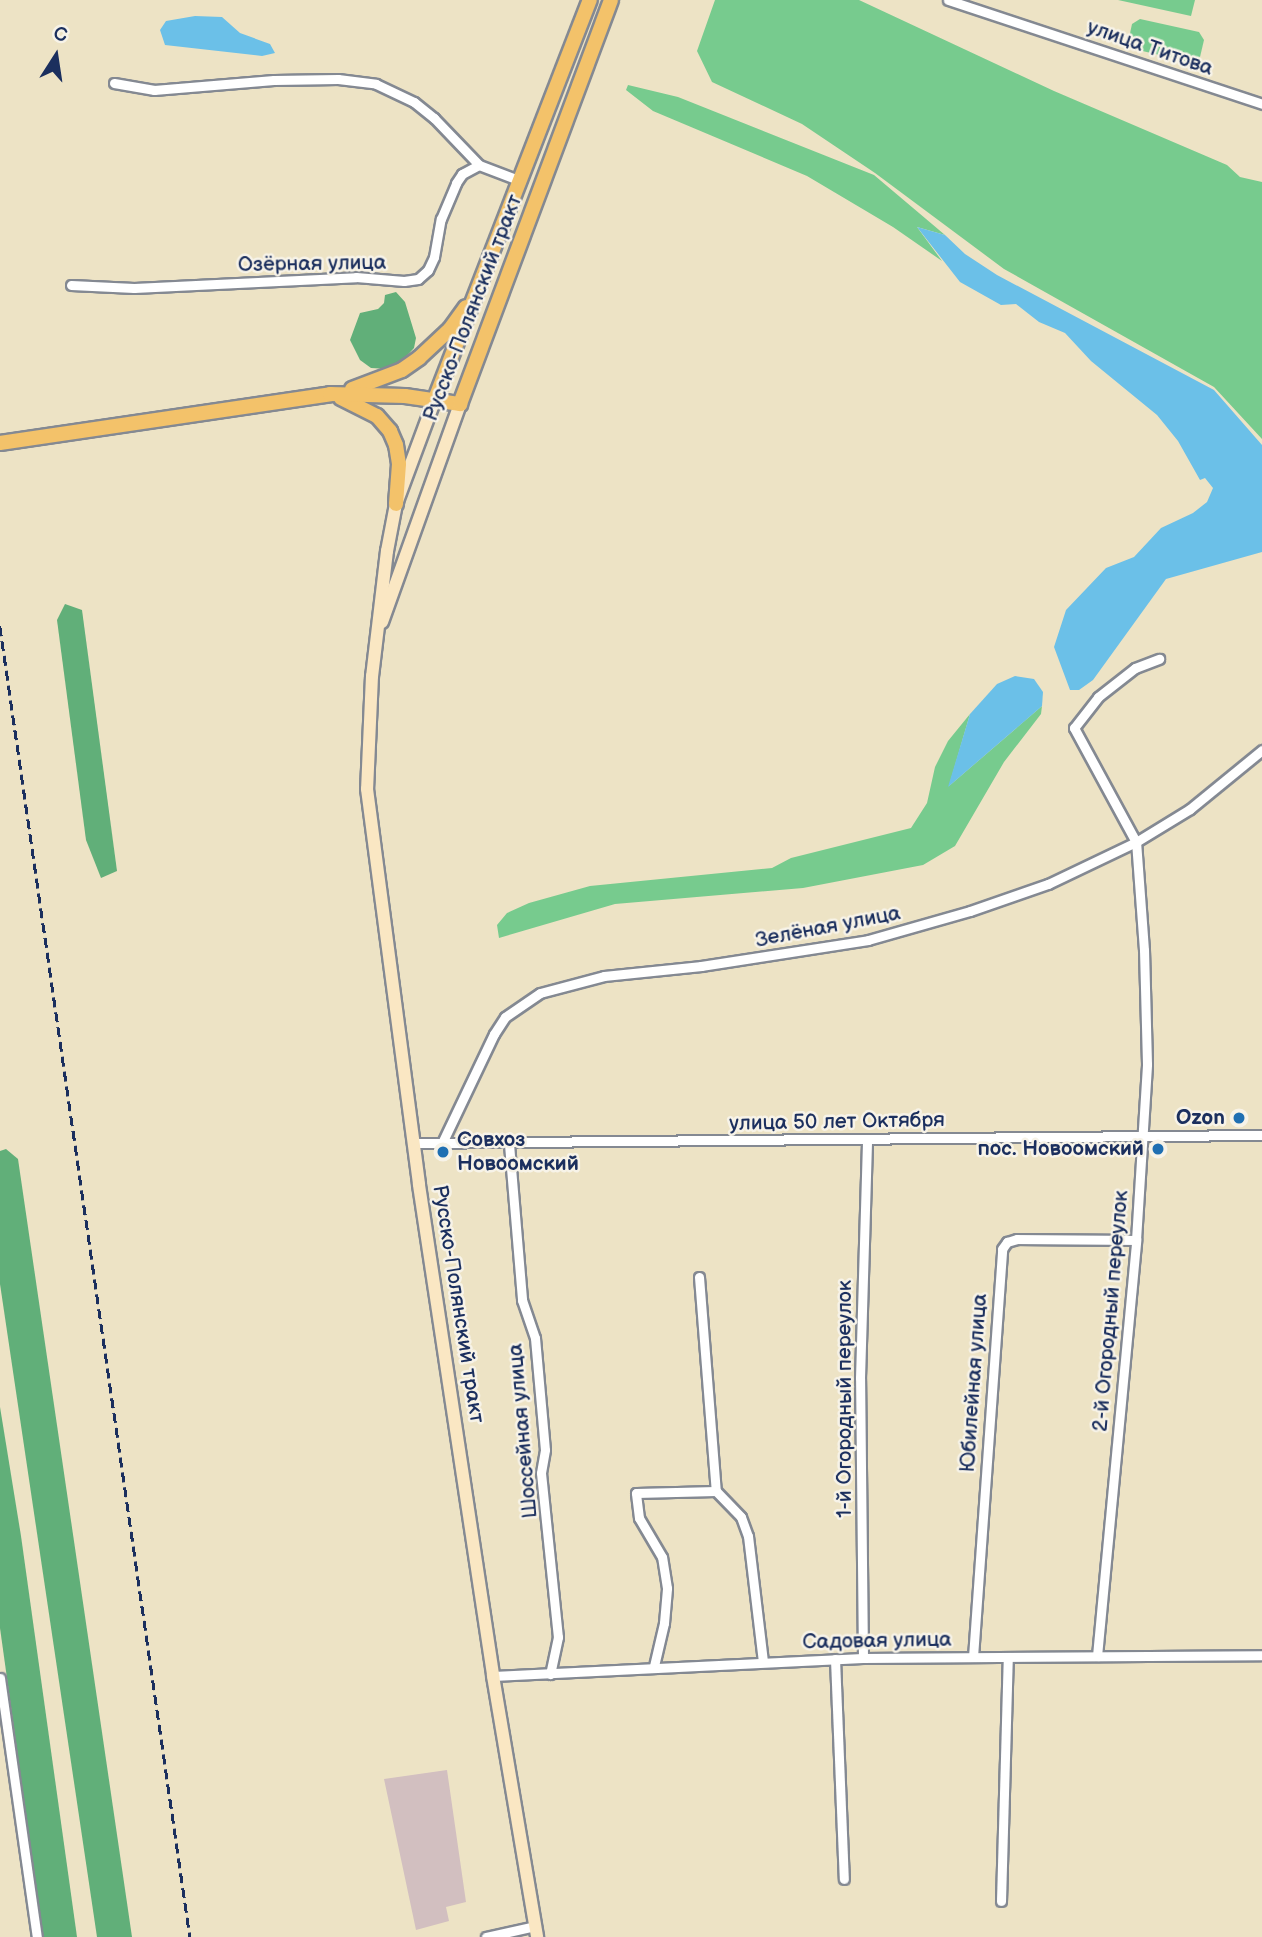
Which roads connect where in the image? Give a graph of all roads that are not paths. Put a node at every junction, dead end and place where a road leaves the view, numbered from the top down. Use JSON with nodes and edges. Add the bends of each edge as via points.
{"nodes":[{"id":1,"x":590,"y":0,"type":"edge"},
{"id":2,"x":611,"y":0,"type":"edge"},
{"id":3,"x":948,"y":0,"type":"edge"},
{"id":4,"x":114,"y":83,"type":"dead end"},
{"id":5,"x":1262,"y":104,"type":"edge"},
{"id":6,"x":479,"y":164,"type":"junction"},
{"id":7,"x":521,"y":181,"type":"junction"},
{"id":8,"x":485,"y":274,"type":"junction"},
{"id":9,"x":71,"y":285,"type":"dead end"},
{"id":10,"x":330,"y":394,"type":"junction"},
{"id":11,"x":435,"y":399,"type":"junction"},
{"id":12,"x":460,"y":404,"type":"junction"},
{"id":13,"x":3,"y":442,"type":"edge"},
{"id":14,"x":396,"y":504,"type":"junction"},
{"id":15,"x":378,"y":632,"type":"junction"},
{"id":16,"x":1159,"y":659,"type":"dead end"},
{"id":17,"x":1262,"y":750,"type":"edge"},
{"id":18,"x":1136,"y":842,"type":"junction"},
{"id":19,"x":1142,"y":1134,"type":"junction"},
{"id":20,"x":1262,"y":1135,"type":"edge"},
{"id":21,"x":867,"y":1139,"type":"junction"},
{"id":22,"x":413,"y":1143,"type":"junction"},
{"id":23,"x":442,"y":1143,"type":"junction"},
{"id":24,"x":509,"y":1143,"type":"junction"},
{"id":25,"x":1136,"y":1240,"type":"junction"},
{"id":26,"x":699,"y":1277,"type":"dead end"},
{"id":27,"x":716,"y":1491,"type":"junction"},
{"id":28,"x":1262,"y":1655,"type":"edge"},
{"id":29,"x":1097,"y":1656,"type":"junction"},
{"id":30,"x":973,"y":1657,"type":"junction"},
{"id":31,"x":1009,"y":1657,"type":"junction"},
{"id":32,"x":863,"y":1658,"type":"junction"},
{"id":33,"x":835,"y":1659,"type":"junction"},
{"id":34,"x":763,"y":1661,"type":"junction"},
{"id":35,"x":654,"y":1667,"type":"junction"},
{"id":36,"x":550,"y":1674,"type":"junction"},
{"id":37,"x":493,"y":1676,"type":"junction"},
{"id":38,"x":0,"y":1678,"type":"edge"},
{"id":39,"x":844,"y":1879,"type":"dead end"},
{"id":40,"x":1001,"y":1901,"type":"dead end"},
{"id":41,"x":536,"y":1932,"type":"edge"},
{"id":42,"x":37,"y":1937,"type":"edge"},
{"id":43,"x":486,"y":1937,"type":"edge"}],
"edges":[{"from":1,"to":7,"type":"main road","name":"Русско-Полянский тракт"},
{"from":2,"to":12,"type":"main road","name":"Русско-Полянский тракт"},
{"from":3,"to":5,"type":"street","name":"улица Титова"},
{"from":4,"to":6,"type":"street","via":[[154,90],[274,80],[360,80],[414,102]]},
{"from":6,"to":7,"type":"street"},
{"from":6,"to":9,"type":"street","name":"Озёрная улица","via":[[456,183],[441,219],[434,257],[418,279],[356,277],[134,288]]},
{"from":7,"to":8,"type":"main road","name":"Русско-Полянский тракт"},
{"from":8,"to":10,"type":"main road","via":[[450,329],[419,358],[370,384]]},
{"from":8,"to":11,"type":"main road","name":"Русско-Полянский тракт"},
{"from":10,"to":11,"type":"main road"},
{"from":10,"to":13,"type":"main road"},
{"from":10,"to":14,"type":"main road","via":[[362,406],[390,431],[399,464]]},
{"from":11,"to":12,"type":"main road"},
{"from":11,"to":14,"type":"main road","name":"Русско-Полянский тракт"},
{"from":12,"to":15,"type":"main road","name":"Русско-Полянский тракт"},
{"from":14,"to":15,"type":"main road","name":"Русско-Полянский тракт"},
{"from":15,"to":22,"type":"main road","name":"Русско-Полянский тракт","via":[[368,724],[367,789]]},
{"from":16,"to":18,"type":"street","via":[[1135,668],[1098,697],[1074,728]]},
{"from":17,"to":18,"type":"street","name":"Зелёная улица","via":[[1191,809]]},
{"from":18,"to":19,"type":"street","name":"2-й Огородный переулок","via":[[1147,1064]]},
{"from":18,"to":23,"type":"street","name":"Зелёная улица","via":[[1048,884],[905,932],[807,951],[604,976],[540,993],[505,1017]]},
{"from":19,"to":20,"type":"street","name":"улица 50 лет Октября"},
{"from":19,"to":21,"type":"street","name":"улица 50 лет Октября"},
{"from":19,"to":25,"type":"street","name":"2-й Огородный переулок"},
{"from":21,"to":24,"type":"street","name":"улица 50 лет Октября"},
{"from":21,"to":32,"type":"street","name":"1-й Огородный переулок","via":[[860,1378]]},
{"from":22,"to":23,"type":"street","name":"улица 50 лет Октября"},
{"from":22,"to":37,"type":"main road","name":"Русско-Полянский тракт"},
{"from":23,"to":24,"type":"street","name":"улица 50 лет Октября"},
{"from":24,"to":36,"type":"street","name":"Шоссейная улица","via":[[522,1300],[534,1338],[545,1450],[541,1473],[558,1637]]},
{"from":25,"to":29,"type":"street","name":"2-й Огородный переулок"},
{"from":25,"to":30,"type":"street","name":"Юбилейная улица","via":[[1017,1239],[1002,1249]]},
{"from":26,"to":27,"type":"street"},
{"from":27,"to":34,"type":"street","via":[[740,1517],[748,1536]]},
{"from":27,"to":35,"type":"street","via":[[636,1493],[639,1518],[662,1557],[667,1588]]},
{"from":28,"to":29,"type":"street","name":"Садовая улица"},
{"from":29,"to":31,"type":"street","name":"Садовая улица"},
{"from":30,"to":31,"type":"street","name":"Садовая улица"},
{"from":30,"to":32,"type":"street","name":"Садовая улица"},
{"from":31,"to":40,"type":"street"},
{"from":32,"to":33,"type":"street","name":"Садовая улица"},
{"from":33,"to":34,"type":"street","name":"Садовая улица"},
{"from":33,"to":39,"type":"street"},
{"from":34,"to":35,"type":"street","name":"Садовая улица"},
{"from":35,"to":36,"type":"street","name":"Садовая улица"},
{"from":36,"to":37,"type":"street","name":"Садовая улица"},
{"from":37,"to":41,"type":"main road","name":"Русско-Полянский тракт"},
{"from":38,"to":42,"type":"street"},
{"from":41,"to":43,"type":"street"}]}
